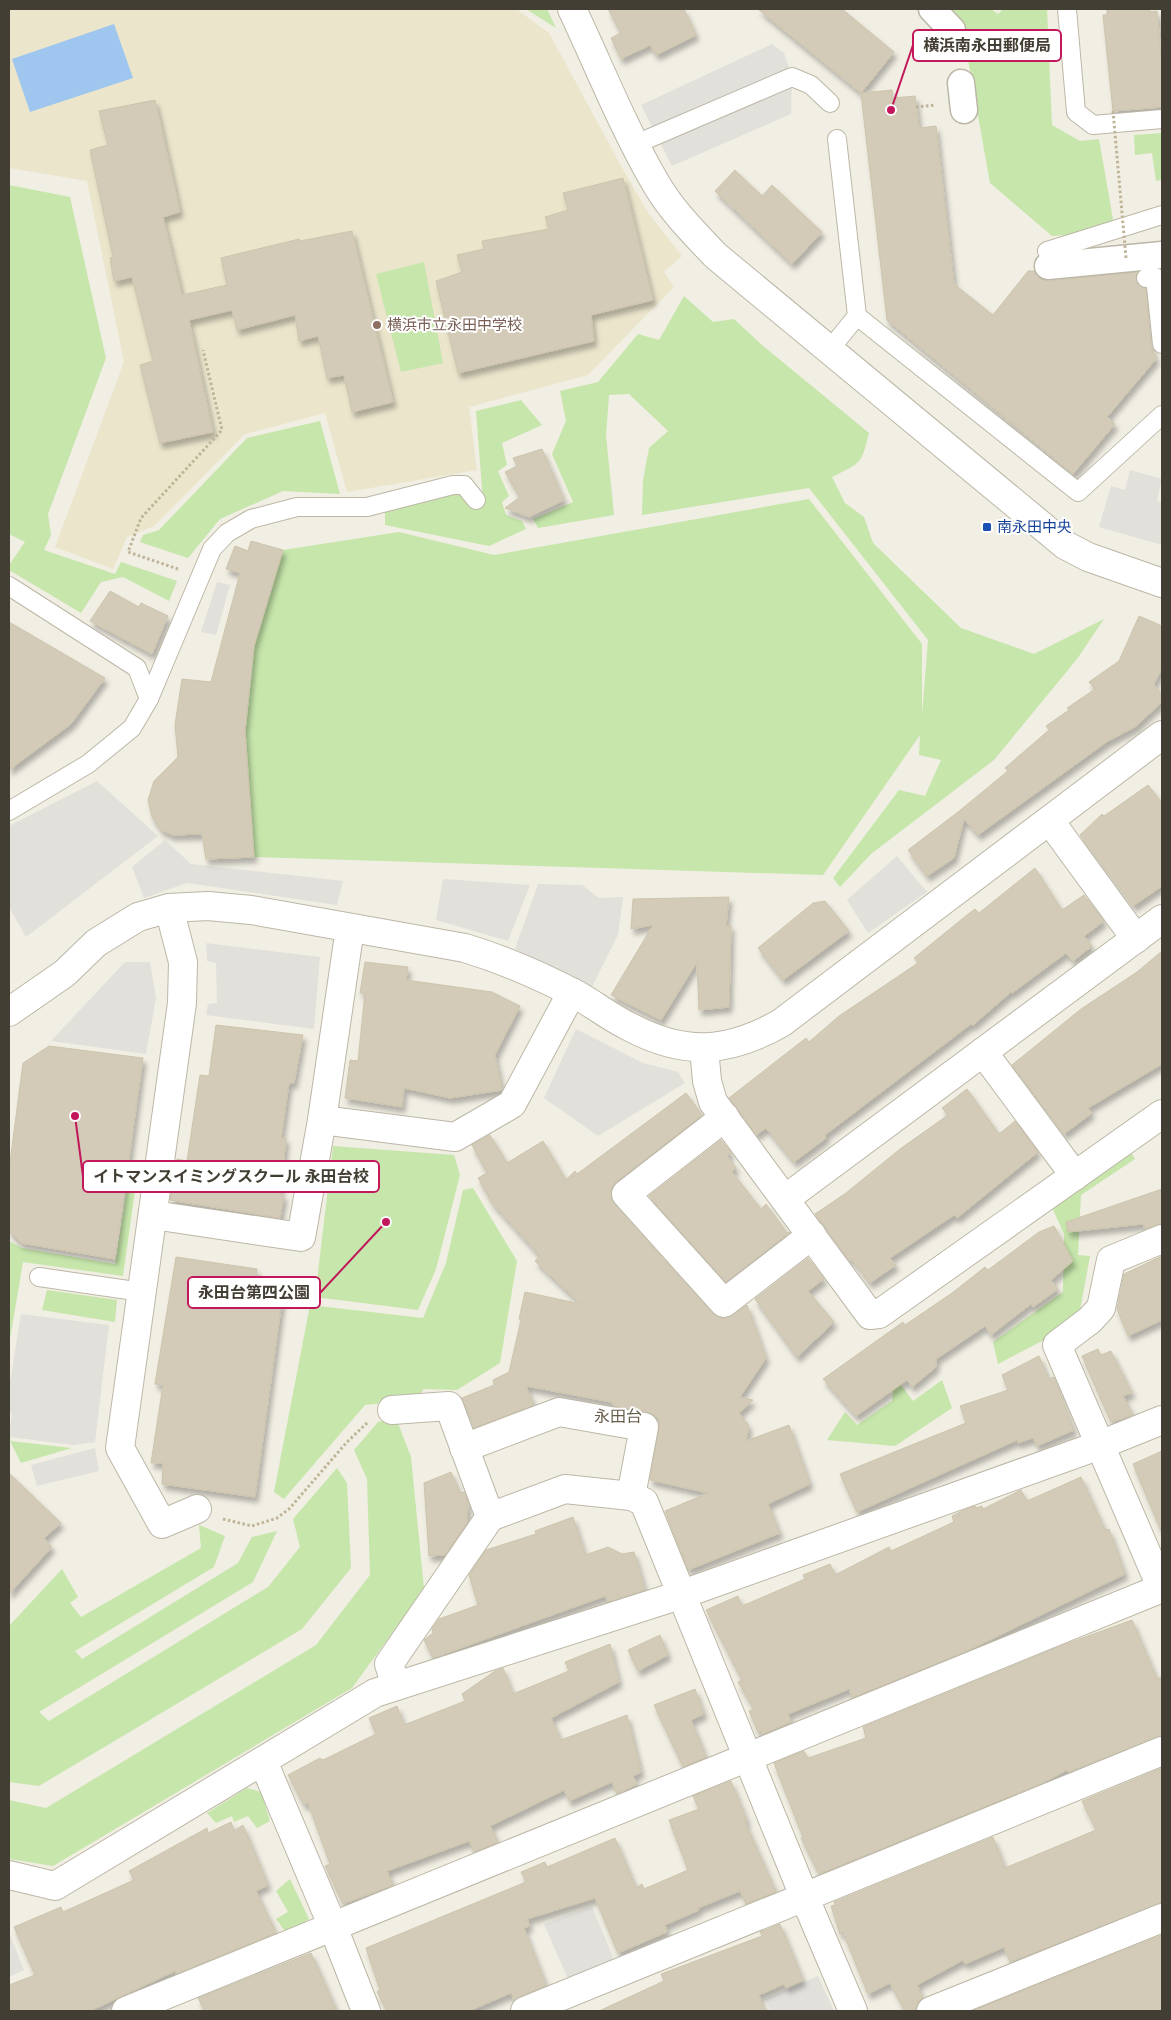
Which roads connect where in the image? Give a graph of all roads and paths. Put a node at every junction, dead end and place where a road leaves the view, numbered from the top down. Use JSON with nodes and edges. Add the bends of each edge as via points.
{"nodes":[{"id":1,"x":572,"y":9,"type":"edge"},
{"id":2,"x":932,"y":9,"type":"edge"},
{"id":3,"x":1067,"y":9,"type":"edge"},
{"id":4,"x":952,"y":30,"type":"dead end"},
{"id":5,"x":961,"y":83,"type":"dead end"},
{"id":6,"x":830,"y":103,"type":"dead end"},
{"id":7,"x":964,"y":110,"type":"dead end"},
{"id":8,"x":1113,"y":111,"type":"dead end"},
{"id":9,"x":1162,"y":119,"type":"edge"},
{"id":10,"x":837,"y":139,"type":"dead end"},
{"id":11,"x":636,"y":144,"type":"junction"},
{"id":12,"x":1162,"y":215,"type":"edge"},
{"id":13,"x":1126,"y":258,"type":"junction"},
{"id":14,"x":1047,"y":259,"type":"joint"},
{"id":15,"x":1154,"y":266,"type":"edge"},
{"id":16,"x":857,"y":316,"type":"junction"},
{"id":17,"x":1162,"y":344,"type":"edge"},
{"id":18,"x":830,"y":349,"type":"junction"},
{"id":19,"x":203,"y":350,"type":"dead end"},
{"id":20,"x":1162,"y":415,"type":"edge"},
{"id":21,"x":476,"y":500,"type":"dead end"},
{"id":22,"x":186,"y":572,"type":"dead end"},
{"id":23,"x":1162,"y":583,"type":"edge"},
{"id":24,"x":9,"y":586,"type":"edge"},
{"id":25,"x":149,"y":699,"type":"junction"},
{"id":26,"x":1162,"y":735,"type":"edge"},
{"id":27,"x":9,"y":811,"type":"edge"},
{"id":28,"x":1050,"y":821,"type":"junction"},
{"id":29,"x":169,"y":908,"type":"junction"},
{"id":30,"x":1162,"y":919,"type":"edge"},
{"id":31,"x":350,"y":928,"type":"junction"},
{"id":32,"x":1136,"y":939,"type":"junction"},
{"id":33,"x":572,"y":992,"type":"junction"},
{"id":34,"x":9,"y":1012,"type":"edge"},
{"id":35,"x":704,"y":1048,"type":"junction"},
{"id":36,"x":983,"y":1052,"type":"junction"},
{"id":37,"x":1162,"y":1114,"type":"edge"},
{"id":38,"x":725,"y":1117,"type":"junction"},
{"id":39,"x":322,"y":1120,"type":"junction"},
{"id":40,"x":1075,"y":1176,"type":"junction"},
{"id":41,"x":785,"y":1199,"type":"junction"},
{"id":42,"x":153,"y":1215,"type":"junction"},
{"id":43,"x":812,"y":1236,"type":"junction"},
{"id":44,"x":1162,"y":1239,"type":"edge"},
{"id":45,"x":39,"y":1277,"type":"dead end"},
{"id":46,"x":142,"y":1292,"type":"junction"},
{"id":47,"x":382,"y":1414,"type":"joint"},
{"id":48,"x":1162,"y":1420,"type":"edge"},
{"id":49,"x":1100,"y":1445,"type":"junction"},
{"id":50,"x":464,"y":1448,"type":"junction"},
{"id":51,"x":630,"y":1496,"type":"junction"},
{"id":52,"x":197,"y":1509,"type":"dead end"},
{"id":53,"x":490,"y":1517,"type":"junction"},
{"id":54,"x":231,"y":1522,"type":"dead end"},
{"id":55,"x":1162,"y":1588,"type":"edge"},
{"id":56,"x":683,"y":1594,"type":"junction"},
{"id":57,"x":396,"y":1686,"type":"junction"},
{"id":58,"x":1162,"y":1751,"type":"edge"},
{"id":59,"x":749,"y":1758,"type":"junction"},
{"id":60,"x":263,"y":1761,"type":"junction"},
{"id":61,"x":9,"y":1875,"type":"edge"},
{"id":62,"x":804,"y":1896,"type":"junction"},
{"id":63,"x":1162,"y":1918,"type":"edge"},
{"id":64,"x":333,"y":1927,"type":"junction"},
{"id":65,"x":126,"y":2011,"type":"edge"},
{"id":66,"x":366,"y":2011,"type":"edge"},
{"id":67,"x":525,"y":2011,"type":"edge"},
{"id":68,"x":853,"y":2011,"type":"edge"},
{"id":69,"x":931,"y":2011,"type":"edge"}],
"edges":[{"from":1,"to":11,"type":"street"},
{"from":2,"to":4,"type":"street"},
{"from":3,"to":9,"type":"lane","via":[[1076,112],[1093,125]]},
{"from":5,"to":7,"type":"street"},
{"from":6,"to":11,"type":"lane","via":[[811,85],[792,77]]},
{"from":8,"to":13,"type":"path","bridge":true},
{"from":10,"to":16,"type":"lane"},
{"from":11,"to":18,"type":"street","via":[[655,182],[682,221],[716,256]]},
{"from":12,"to":14,"type":"lane"},
{"from":13,"to":14,"type":"street"},
{"from":13,"to":15,"type":"street"},
{"from":15,"to":17,"type":"lane"},
{"from":16,"to":18,"type":"lane"},
{"from":16,"to":20,"type":"lane","via":[[1078,492]]},
{"from":18,"to":23,"type":"street","via":[[1065,545],[1088,557]]},
{"from":19,"to":22,"type":"path","via":[[222,430],[141,518],[128,552]]},
{"from":21,"to":25,"type":"lane","via":[[464,484],[453,485],[367,507],[297,507],[251,519],[227,532],[212,549]]},
{"from":24,"to":25,"type":"lane","via":[[137,668]]},
{"from":25,"to":27,"type":"lane","via":[[132,728],[88,764]]},
{"from":26,"to":28,"type":"street"},
{"from":28,"to":32,"type":"street"},
{"from":28,"to":35,"type":"street","via":[[781,1023],[737,1043]]},
{"from":29,"to":31,"type":"street","via":[[208,906],[243,909]]},
{"from":29,"to":34,"type":"street","via":[[138,917],[96,943],[65,973]]},
{"from":29,"to":42,"type":"street","via":[[182,962],[182,1003]]},
{"from":30,"to":32,"type":"street"},
{"from":31,"to":33,"type":"street","via":[[465,948],[497,958]]},
{"from":31,"to":39,"type":"street"},
{"from":32,"to":36,"type":"street"},
{"from":33,"to":35,"type":"street","via":[[646,1034]]},
{"from":33,"to":39,"type":"street","via":[[512,1104],[455,1137]]},
{"from":35,"to":38,"type":"street","via":[[707,1081],[714,1102]]},
{"from":36,"to":40,"type":"street"},
{"from":36,"to":41,"type":"street"},
{"from":37,"to":40,"type":"street"},
{"from":38,"to":41,"type":"street"},
{"from":38,"to":43,"type":"street","via":[[626,1194],[724,1303]]},
{"from":39,"to":42,"type":"street","via":[[301,1237]]},
{"from":40,"to":43,"type":"street","via":[[880,1314],[870,1315]]},
{"from":41,"to":43,"type":"street"},
{"from":42,"to":46,"type":"street"},
{"from":44,"to":49,"type":"street","via":[[1111,1260],[1101,1308],[1057,1345]]},
{"from":45,"to":46,"type":"lane"},
{"from":46,"to":52,"type":"street","via":[[120,1448],[162,1524]]},
{"from":47,"to":50,"type":"street","via":[[449,1406]]},
{"from":47,"to":54,"type":"path","via":[[347,1442],[289,1509],[277,1518],[252,1526]]},
{"from":48,"to":49,"type":"street"},
{"from":49,"to":55,"type":"street"},
{"from":49,"to":56,"type":"street"},
{"from":50,"to":51,"type":"street","via":[[558,1412],[644,1427]]},
{"from":50,"to":53,"type":"street"},
{"from":51,"to":53,"type":"street","via":[[565,1489]]},
{"from":51,"to":56,"type":"street","via":[[644,1502]]},
{"from":53,"to":57,"type":"street","via":[[389,1664]]},
{"from":55,"to":59,"type":"street"},
{"from":56,"to":57,"type":"street"},
{"from":56,"to":59,"type":"street"},
{"from":57,"to":60,"type":"street","via":[[375,1693]]},
{"from":58,"to":62,"type":"street"},
{"from":59,"to":62,"type":"street"},
{"from":59,"to":64,"type":"street"},
{"from":60,"to":61,"type":"street","via":[[55,1886]]},
{"from":60,"to":64,"type":"street"},
{"from":62,"to":67,"type":"street"},
{"from":62,"to":68,"type":"street"},
{"from":63,"to":69,"type":"street"},
{"from":64,"to":65,"type":"street"},
{"from":64,"to":66,"type":"street"}]}
